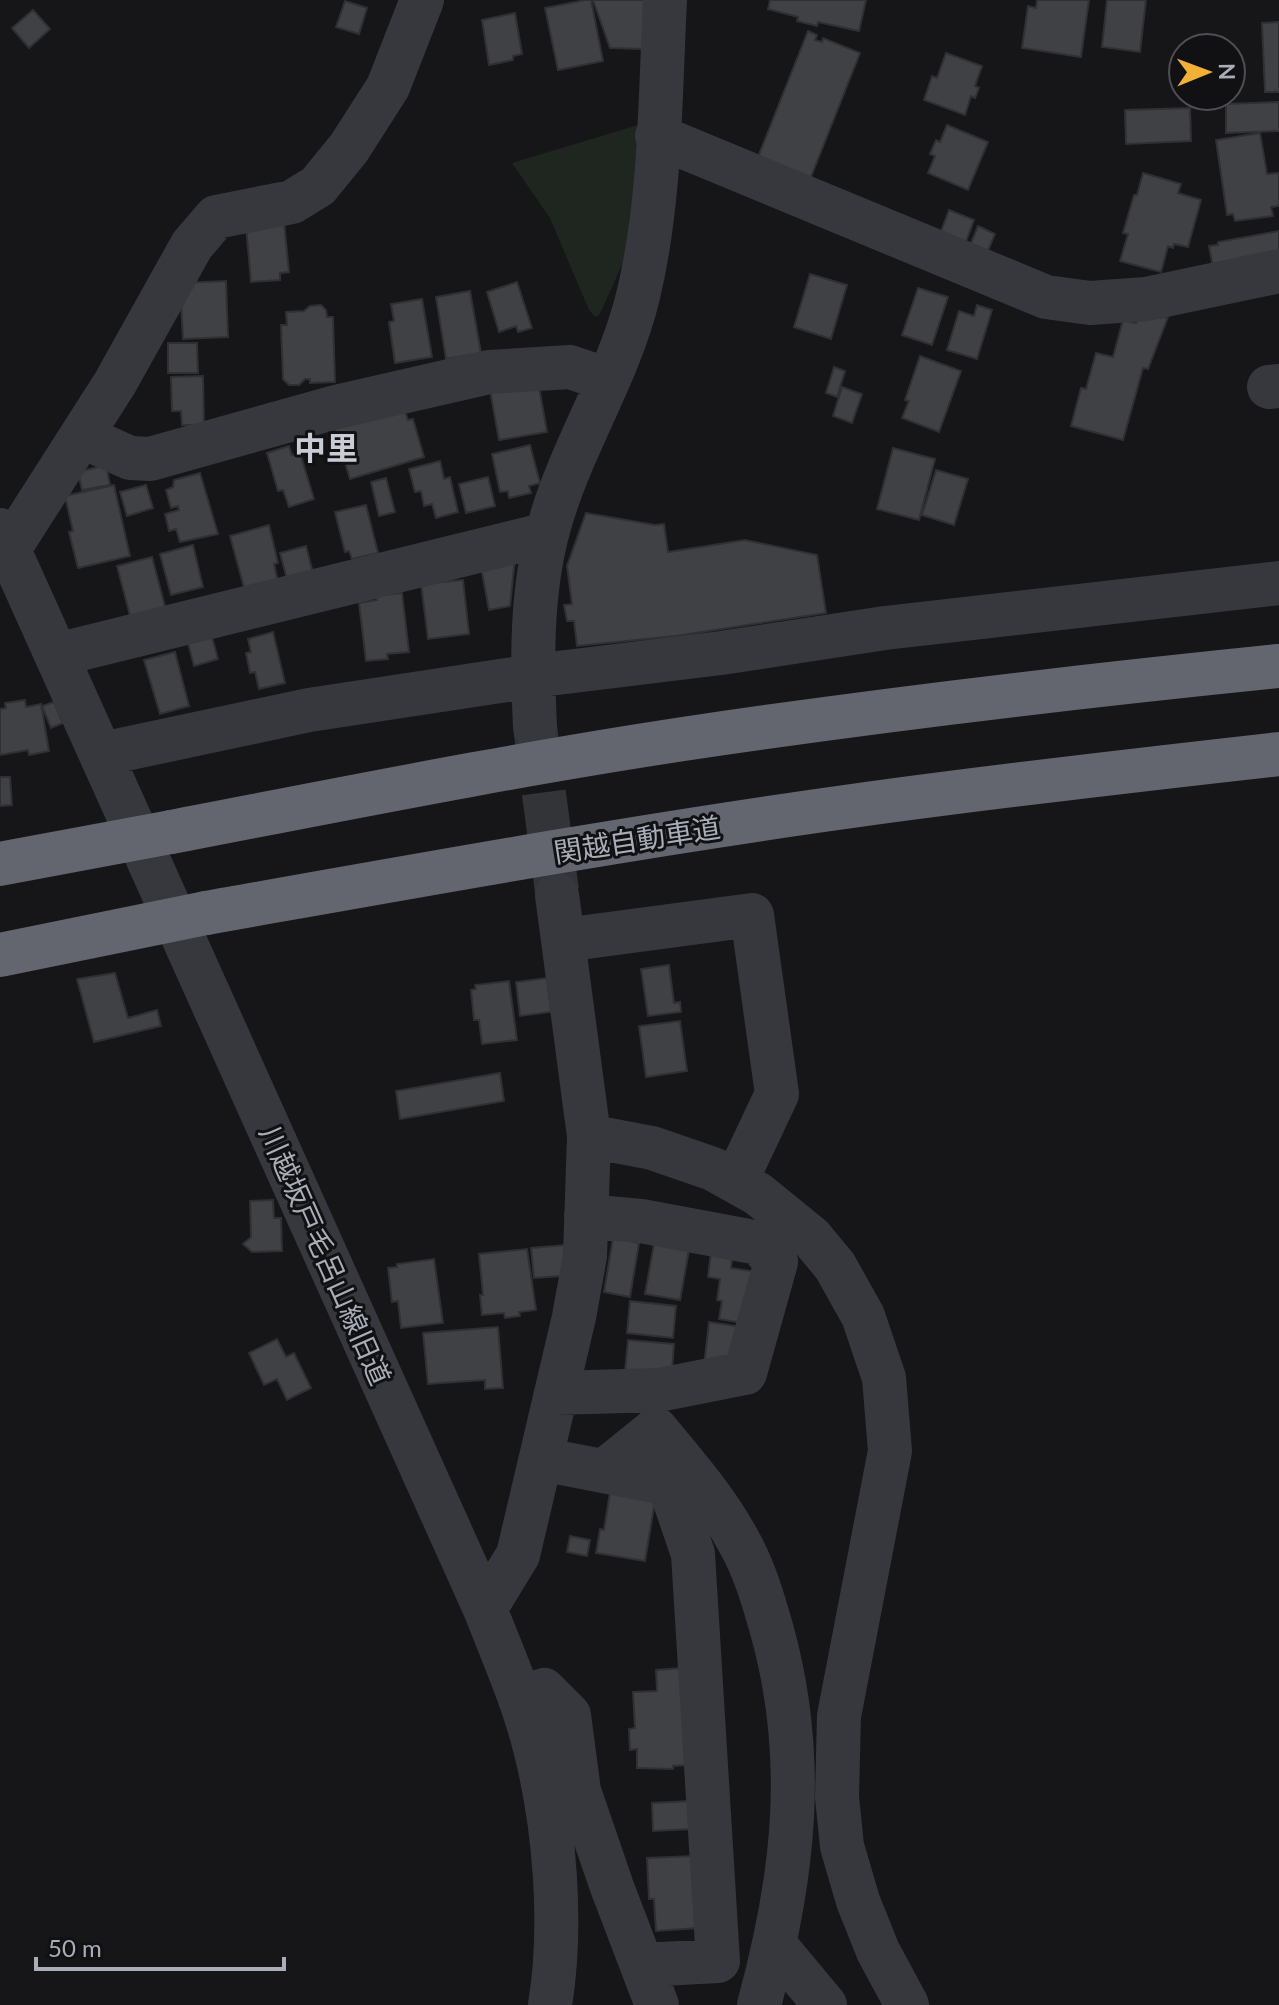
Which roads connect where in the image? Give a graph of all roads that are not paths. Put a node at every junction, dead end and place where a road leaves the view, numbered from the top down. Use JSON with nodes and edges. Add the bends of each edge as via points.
{"nodes":[{"id":1,"x":422,"y":0,"type":"edge"},
{"id":2,"x":665,"y":0,"type":"edge"},
{"id":3,"x":657,"y":136,"type":"junction"},
{"id":4,"x":1279,"y":271,"type":"edge"},
{"id":5,"x":608,"y":380,"type":"junction"},
{"id":6,"x":81,"y":436,"type":"junction"},
{"id":7,"x":547,"y":534,"type":"junction"},
{"id":8,"x":4,"y":539,"type":"edge"},
{"id":9,"x":1279,"y":583,"type":"edge"},
{"id":10,"x":1279,"y":641,"type":"edge"},
{"id":11,"x":56,"y":655,"type":"junction"},
{"id":12,"x":1279,"y":666,"type":"edge"},
{"id":13,"x":533,"y":676,"type":"junction"},
{"id":14,"x":1093,"y":685,"type":"junction"},
{"id":15,"x":535,"y":727,"type":"tunnel mouth"},
{"id":16,"x":102,"y":754,"type":"junction"},
{"id":17,"x":1279,"y":754,"type":"edge"},
{"id":18,"x":0,"y":864,"type":"edge"},
{"id":19,"x":557,"y":895,"type":"tunnel mouth"},
{"id":20,"x":564,"y":940,"type":"junction"},
{"id":21,"x":0,"y":955,"type":"edge"},
{"id":22,"x":589,"y":1136,"type":"junction"},
{"id":23,"x":736,"y":1181,"type":"junction"},
{"id":24,"x":586,"y":1216,"type":"junction"},
{"id":25,"x":556,"y":1393,"type":"junction"},
{"id":26,"x":541,"y":1459,"type":"junction"},
{"id":27,"x":604,"y":1471,"type":"junction"},
{"id":28,"x":485,"y":1609,"type":"junction"},
{"id":29,"x":520,"y":1697,"type":"junction"},
{"id":30,"x":775,"y":1945,"type":"junction"},
{"id":31,"x":642,"y":1965,"type":"junction"},
{"id":32,"x":550,"y":2005,"type":"edge"},
{"id":33,"x":657,"y":2005,"type":"edge"},
{"id":34,"x":759,"y":2005,"type":"edge"},
{"id":35,"x":825,"y":2005,"type":"edge"},
{"id":36,"x":907,"y":2005,"type":"edge"}],
"edges":[{"from":1,"to":6,"type":"street","via":[[388,87],[349,148],[318,186],[292,202],[216,217],[192,245]]},
{"from":2,"to":3,"type":"street"},
{"from":3,"to":4,"type":"street","via":[[1046,297],[1090,303],[1146,299]]},
{"from":3,"to":5,"type":"street","via":[[648,250]]},
{"from":5,"to":6,"type":"street","via":[[570,367],[489,372],[336,407],[150,459],[130,458]]},
{"from":5,"to":7,"type":"street"},
{"from":6,"to":8,"type":"street"},
{"from":7,"to":11,"type":"street"},
{"from":7,"to":13,"type":"street","via":[[536,599]]},
{"from":8,"to":11,"type":"street","name":"川越坂戸毛呂山線旧道"},
{"from":9,"to":13,"type":"street","via":[[885,628]]},
{"from":10,"to":14,"type":"highway","via":[[1165,660]]},
{"from":11,"to":16,"type":"street","name":"川越坂戸毛呂山線旧道"},
{"from":12,"to":14,"type":"highway"},
{"from":13,"to":15,"type":"street"},
{"from":13,"to":16,"type":"street","via":[[309,710]]},
{"from":14,"to":18,"type":"highway","bridge":true,"via":[[675,741]]},
{"from":16,"to":28,"type":"street","name":"川越坂戸毛呂山線旧道"},
{"from":17,"to":21,"type":"highway","name":"関越自動車道","bridge":true,"via":[[850,806],[604,843]]},
{"from":19,"to":20,"type":"street"},
{"from":20,"to":22,"type":"street"},
{"from":20,"to":23,"type":"street","via":[[752,915],[777,1094]]},
{"from":22,"to":23,"type":"street","via":[[652,1148]]},
{"from":22,"to":24,"type":"street"},
{"from":23,"to":36,"type":"street","via":[[811,1237],[835,1266],[863,1316],[884,1378],[890,1451],[839,1716],[837,1797],[842,1846],[858,1901]]},
{"from":24,"to":25,"type":"street","via":[[585,1256]]},
{"from":24,"to":25,"type":"street","via":[[759,1243],[776,1262],[745,1373],[659,1390]]},
{"from":25,"to":26,"type":"street"},
{"from":26,"to":27,"type":"street"},
{"from":26,"to":28,"type":"street","via":[[518,1555]]},
{"from":27,"to":30,"type":"street","via":[[656,1429],[715,1501],[763,1598],[783,1669],[794,1779],[793,1840]]},
{"from":27,"to":31,"type":"street","via":[[669,1484],[693,1554],[718,1961]]},
{"from":28,"to":29,"type":"street","name":"川越坂戸毛呂山線旧道"},
{"from":29,"to":31,"type":"street","via":[[544,1690],[569,1715],[579,1791]]},
{"from":29,"to":32,"type":"street","name":"川越坂戸毛呂山線旧道","via":[[536,1750],[553,1866],[557,1916]]},
{"from":30,"to":34,"type":"street"},
{"from":30,"to":35,"type":"street"},
{"from":31,"to":33,"type":"street"}]}
